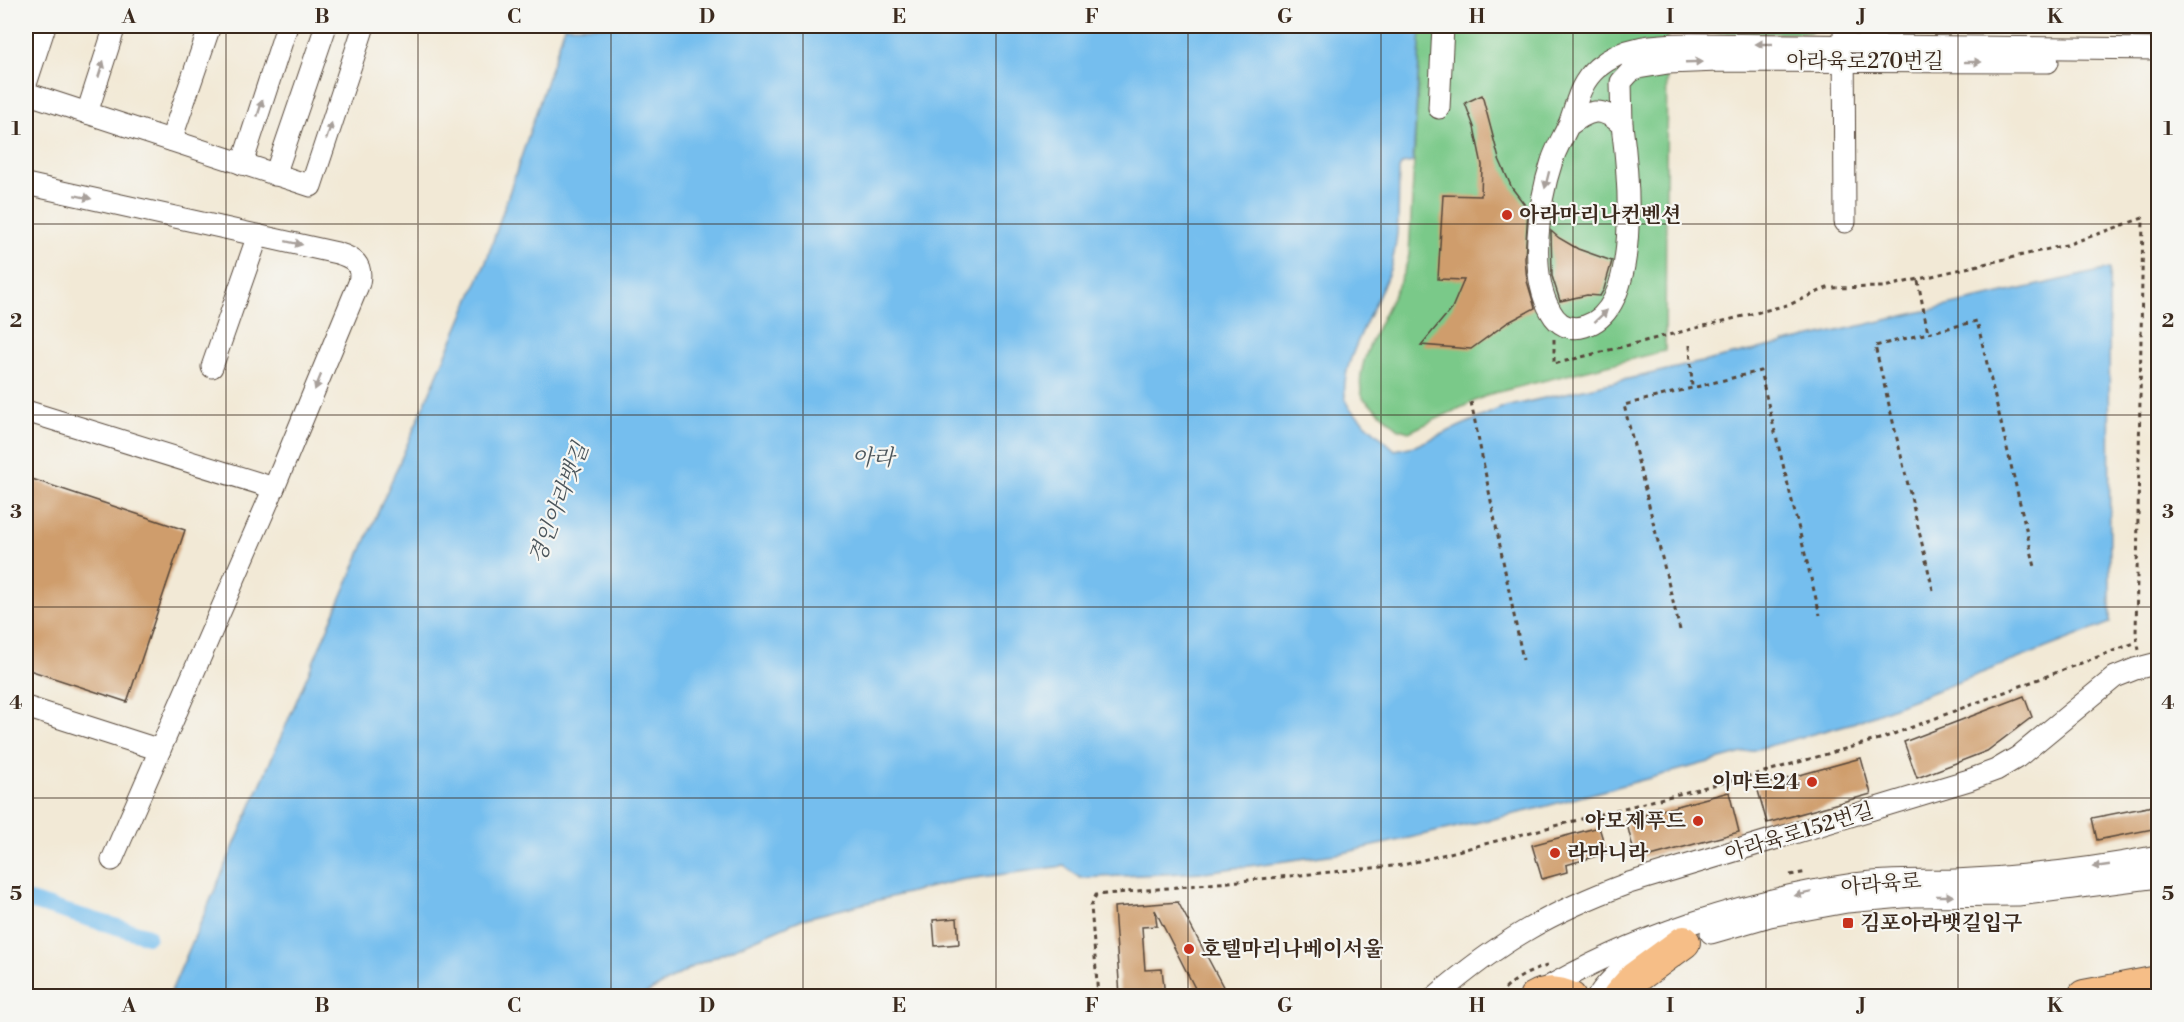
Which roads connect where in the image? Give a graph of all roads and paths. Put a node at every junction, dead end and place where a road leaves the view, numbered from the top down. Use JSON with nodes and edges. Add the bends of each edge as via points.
{"nodes":[{"id":1,"x":45,"y":26,"type":"edge"},
{"id":2,"x":115,"y":26,"type":"edge"},
{"id":3,"x":210,"y":26,"type":"edge"},
{"id":4,"x":287,"y":26,"type":"edge"},
{"id":5,"x":326,"y":26,"type":"edge"},
{"id":6,"x":364,"y":26,"type":"edge"},
{"id":7,"x":1443,"y":26,"type":"edge"},
{"id":8,"x":1845,"y":44,"type":"edge"},
{"id":9,"x":2158,"y":49,"type":"edge"},
{"id":10,"x":1649,"y":55,"type":"junction"},
{"id":11,"x":2158,"y":63,"type":"edge"},
{"id":12,"x":1586,"y":81,"type":"junction"},
{"id":13,"x":1621,"y":82,"type":"junction"},
{"id":14,"x":26,"y":84,"type":"edge"},
{"id":15,"x":26,"y":93,"type":"edge"},
{"id":16,"x":1439,"y":108,"type":"dead end"},
{"id":17,"x":87,"y":113,"type":"junction"},
{"id":18,"x":1622,"y":125,"type":"junction"},
{"id":19,"x":1568,"y":126,"type":"junction"},
{"id":20,"x":171,"y":140,"type":"junction"},
{"id":21,"x":242,"y":164,"type":"junction"},
{"id":22,"x":275,"y":175,"type":"junction"},
{"id":23,"x":26,"y":184,"type":"edge"},
{"id":24,"x":1845,"y":222,"type":"dead end"},
{"id":25,"x":258,"y":235,"type":"junction"},
{"id":26,"x":1918,"y":280,"type":"junction"},
{"id":27,"x":1561,"y":324,"type":"junction"},
{"id":28,"x":1928,"y":333,"type":"junction"},
{"id":29,"x":1690,"y":345,"type":"dead end"},
{"id":30,"x":212,"y":368,"type":"dead end"},
{"id":31,"x":1692,"y":388,"type":"junction"},
{"id":32,"x":1472,"y":402,"type":"dead end"},
{"id":33,"x":26,"y":411,"type":"edge"},
{"id":34,"x":274,"y":488,"type":"junction"},
{"id":35,"x":2035,"y":567,"type":"dead end"},
{"id":36,"x":1933,"y":590,"type":"dead end"},
{"id":37,"x":1820,"y":615,"type":"dead end"},
{"id":38,"x":1680,"y":630,"type":"dead end"},
{"id":39,"x":2137,"y":642,"type":"junction"},
{"id":40,"x":1523,"y":660,"type":"dead end"},
{"id":41,"x":2153,"y":664,"type":"edge"},
{"id":42,"x":26,"y":707,"type":"edge"},
{"id":43,"x":160,"y":750,"type":"junction"},
{"id":44,"x":2158,"y":856,"type":"edge"},
{"id":45,"x":112,"y":860,"type":"dead end"},
{"id":46,"x":2158,"y":877,"type":"edge"},
{"id":47,"x":1684,"y":942,"type":"junction"},
{"id":48,"x":2158,"y":982,"type":"edge"},
{"id":49,"x":2158,"y":990,"type":"edge"},
{"id":50,"x":1535,"y":995,"type":"edge"},
{"id":51,"x":1098,"y":996,"type":"edge"},
{"id":52,"x":1436,"y":996,"type":"edge"},
{"id":53,"x":1572,"y":996,"type":"edge"},
{"id":54,"x":1598,"y":996,"type":"edge"},
{"id":55,"x":1619,"y":996,"type":"edge"},
{"id":56,"x":2084,"y":996,"type":"edge"},
{"id":57,"x":2142,"y":996,"type":"edge"}],
"edges":[{"from":1,"to":14,"type":"street"},
{"from":17,"to":2,"type":"street","one_way":true},
{"from":3,"to":20,"type":"street"},
{"from":21,"to":4,"type":"street","one_way":true},
{"from":5,"to":22,"type":"street"},
{"from":22,"to":6,"type":"street","one_way":true,"via":[[311,186]]},
{"from":7,"to":16,"type":"street"},
{"from":8,"to":9,"type":"street","name":"아라육로270번길"},
{"from":8,"to":10,"type":"street","name":"아라육로270번길"},
{"from":8,"to":11,"type":"street","name":"아라육로270번길","one_way":true},
{"from":8,"to":24,"type":"street"},
{"from":10,"to":12,"type":"street","name":"아라육로270번길","via":[[1619,54]]},
{"from":10,"to":13,"type":"street","name":"아라육로270번길"},
{"from":12,"to":13,"type":"street","name":"아라육로270번길","via":[[1603,92]]},
{"from":12,"to":19,"type":"street","name":"아라육로270번길"},
{"from":13,"to":18,"type":"street"},
{"from":15,"to":17,"type":"street"},
{"from":17,"to":20,"type":"street"},
{"from":18,"to":19,"type":"street","via":[[1599,111],[1586,113]]},
{"from":27,"to":18,"type":"street","one_way":true,"via":[[1571,328],[1595,322],[1609,307],[1618,286],[1629,213]]},
{"from":19,"to":27,"type":"street","name":"아라육로270번길","one_way":true,"via":[[1545,183],[1538,246],[1545,300]]},
{"from":20,"to":21,"type":"street"},
{"from":21,"to":22,"type":"street"},
{"from":23,"to":25,"type":"street","one_way":true},
{"from":25,"to":30,"type":"street"},
{"from":25,"to":34,"type":"street","one_way":true,"via":[[347,256],[355,260],[360,276]]},
{"from":26,"to":27,"type":"path","via":[[1884,287],[1827,288],[1798,303],[1554,364],[1553,343]]},
{"from":26,"to":28,"type":"path"},
{"from":26,"to":39,"type":"path","via":[[2066,245],[2143,218]]},
{"from":28,"to":35,"type":"path","via":[[1977,321]]},
{"from":28,"to":36,"type":"path","via":[[1875,346]]},
{"from":29,"to":31,"type":"path"},
{"from":31,"to":37,"type":"path","via":[[1760,371]]},
{"from":31,"to":38,"type":"path","via":[[1624,405]]},
{"from":32,"to":40,"type":"path"},
{"from":33,"to":34,"type":"street"},
{"from":34,"to":43,"type":"street"},
{"from":39,"to":41,"type":"path"},
{"from":39,"to":51,"type":"path","via":[[1883,738],[1403,865],[1096,895],[1091,906]]},
{"from":41,"to":52,"type":"street","name":"아라육로152번길","via":[[2125,672],[2105,684],[2028,750],[1990,773],[1586,899],[1509,939]]},
{"from":42,"to":43,"type":"street"},
{"from":43,"to":45,"type":"street"},
{"from":44,"to":50,"type":"street","name":"아라육로","one_way":true,"via":[[2035,874],[1845,886],[1737,909],[1612,954]]},
{"from":47,"to":46,"type":"street","name":"아라육로","one_way":true,"via":[[1770,916],[1847,902],[2018,894]]},
{"from":47,"to":54,"type":"street","name":"아라육로","via":[[1628,965]]},
{"from":47,"to":55,"type":"highway","via":[[1635,978]]},
{"from":48,"to":56,"type":"highway"},
{"from":49,"to":57,"type":"highway"},
{"from":50,"to":53,"type":"main road","via":[[1550,990]]}]}
